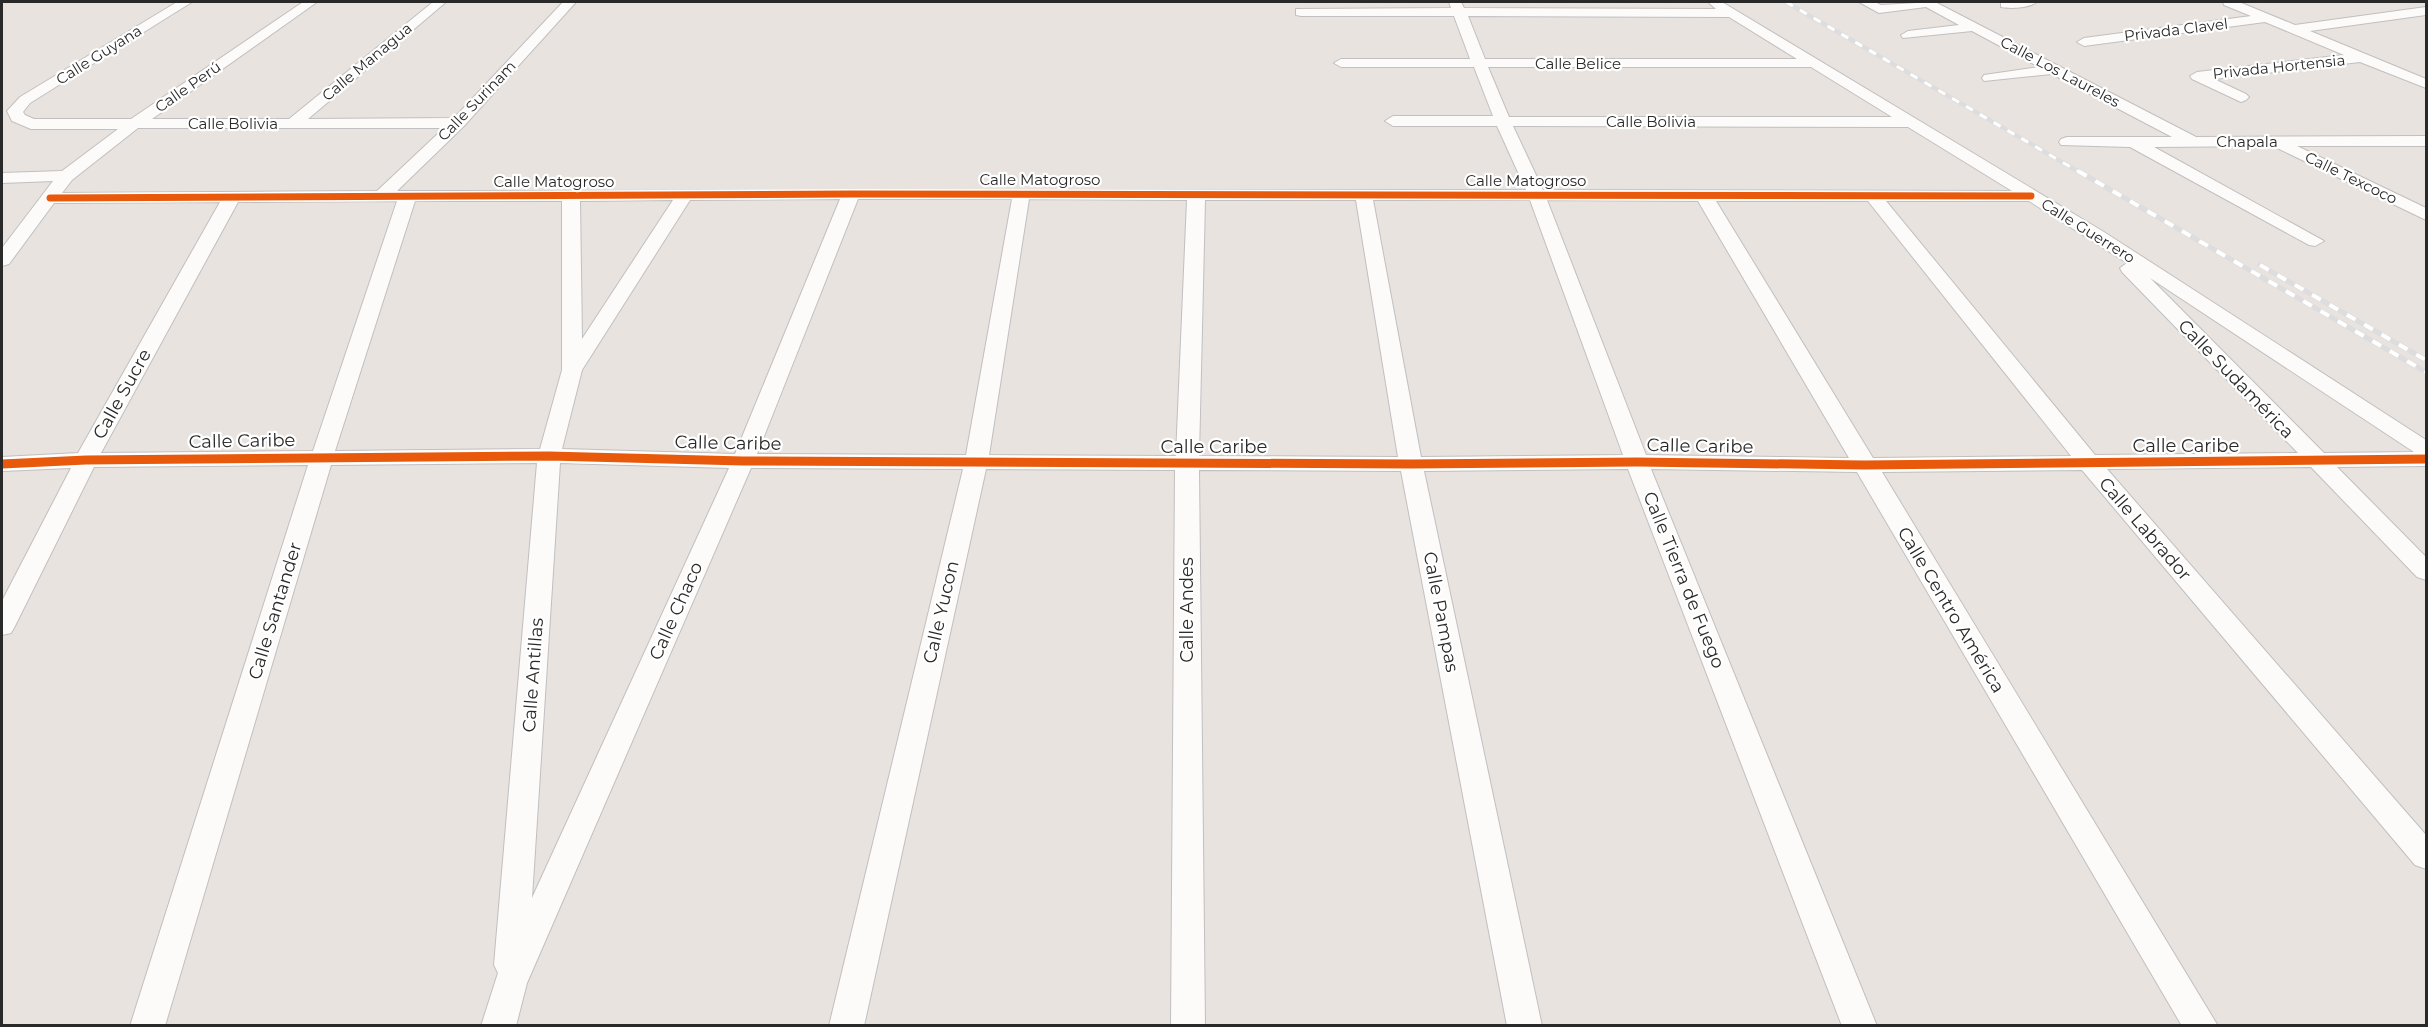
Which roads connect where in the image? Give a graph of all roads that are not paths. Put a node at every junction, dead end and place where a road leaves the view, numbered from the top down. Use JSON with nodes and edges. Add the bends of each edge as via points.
{"nodes":[{"id":1,"x":185,"y":2,"type":"edge"},
{"id":2,"x":311,"y":2,"type":"edge"},
{"id":3,"x":440,"y":2,"type":"edge"},
{"id":4,"x":570,"y":2,"type":"edge"},
{"id":5,"x":1714,"y":2,"type":"edge"},
{"id":6,"x":1866,"y":2,"type":"edge"},
{"id":7,"x":1928,"y":2,"type":"edge"},
{"id":8,"x":2030,"y":2,"type":"edge"},
{"id":9,"x":2229,"y":2,"type":"edge"},
{"id":10,"x":2006,"y":4,"type":"dead end"},
{"id":11,"x":1457,"y":6,"type":"edge"},
{"id":12,"x":2427,"y":11,"type":"edge"},
{"id":13,"x":1301,"y":12,"type":"dead end"},
{"id":14,"x":1731,"y":13,"type":"junction"},
{"id":15,"x":2267,"y":18,"type":"junction"},
{"id":16,"x":1974,"y":27,"type":"junction"},
{"id":17,"x":2293,"y":29,"type":"junction"},
{"id":18,"x":1908,"y":35,"type":"dead end"},
{"id":19,"x":2084,"y":42,"type":"dead end"},
{"id":20,"x":2361,"y":58,"type":"junction"},
{"id":21,"x":1341,"y":63,"type":"dead end"},
{"id":22,"x":1815,"y":63,"type":"junction"},
{"id":23,"x":1480,"y":64,"type":"junction"},
{"id":24,"x":2427,"y":65,"type":"edge"},
{"id":25,"x":2056,"y":69,"type":"junction"},
{"id":26,"x":2393,"y":69,"type":"junction"},
{"id":27,"x":1989,"y":78,"type":"dead end"},
{"id":28,"x":2427,"y":84,"type":"edge"},
{"id":29,"x":2241,"y":97,"type":"dead end"},
{"id":30,"x":15,"y":111,"type":"joint"},
{"id":31,"x":1393,"y":121,"type":"dead end"},
{"id":32,"x":1503,"y":122,"type":"junction"},
{"id":33,"x":1908,"y":122,"type":"junction"},
{"id":34,"x":293,"y":123,"type":"junction"},
{"id":35,"x":458,"y":123,"type":"junction"},
{"id":36,"x":134,"y":124,"type":"junction"},
{"id":37,"x":2427,"y":141,"type":"edge"},
{"id":38,"x":2067,"y":142,"type":"dead end"},
{"id":39,"x":2133,"y":142,"type":"junction"},
{"id":40,"x":2194,"y":142,"type":"junction"},
{"id":41,"x":2275,"y":142,"type":"junction"},
{"id":42,"x":66,"y":176,"type":"junction"},
{"id":43,"x":2,"y":178,"type":"edge"},
{"id":44,"x":851,"y":194,"type":"junction"},
{"id":45,"x":1703,"y":194,"type":"junction"},
{"id":46,"x":1197,"y":195,"type":"junction"},
{"id":47,"x":1872,"y":195,"type":"junction"},
{"id":48,"x":571,"y":196,"type":"junction"},
{"id":49,"x":684,"y":196,"type":"junction"},
{"id":50,"x":1021,"y":196,"type":"junction"},
{"id":51,"x":1536,"y":196,"type":"junction"},
{"id":52,"x":2031,"y":196,"type":"junction"},
{"id":53,"x":232,"y":197,"type":"junction"},
{"id":54,"x":1364,"y":197,"type":"junction"},
{"id":55,"x":50,"y":198,"type":"junction"},
{"id":56,"x":394,"y":198,"type":"junction"},
{"id":57,"x":2427,"y":215,"type":"edge"},
{"id":58,"x":2098,"y":236,"type":"junction"},
{"id":59,"x":2315,"y":241,"type":"dead end"},
{"id":60,"x":2,"y":260,"type":"edge"},
{"id":61,"x":572,"y":370,"type":"junction"},
{"id":62,"x":2427,"y":450,"type":"edge"},
{"id":63,"x":322,"y":456,"type":"junction"},
{"id":64,"x":549,"y":456,"type":"junction"},
{"id":65,"x":2427,"y":459,"type":"edge"},
{"id":66,"x":86,"y":460,"type":"junction"},
{"id":67,"x":743,"y":461,"type":"junction"},
{"id":68,"x":976,"y":462,"type":"junction"},
{"id":69,"x":1637,"y":462,"type":"junction"},
{"id":70,"x":2088,"y":462,"type":"junction"},
{"id":71,"x":2317,"y":462,"type":"junction"},
{"id":72,"x":2,"y":464,"type":"edge"},
{"id":73,"x":1187,"y":464,"type":"junction"},
{"id":74,"x":1411,"y":464,"type":"junction"},
{"id":75,"x":1864,"y":465,"type":"junction"},
{"id":76,"x":2427,"y":571,"type":"edge"},
{"id":77,"x":2,"y":626,"type":"edge"},
{"id":78,"x":2427,"y":856,"type":"edge"},
{"id":79,"x":510,"y":983,"type":"junction"},
{"id":80,"x":147,"y":1026,"type":"edge"},
{"id":81,"x":498,"y":1026,"type":"edge"},
{"id":82,"x":846,"y":1026,"type":"edge"},
{"id":83,"x":1188,"y":1026,"type":"edge"},
{"id":84,"x":1525,"y":1026,"type":"edge"},
{"id":85,"x":1860,"y":1026,"type":"edge"},
{"id":86,"x":2201,"y":1026,"type":"edge"}],
"edges":[{"from":1,"to":30,"type":"street","name":"Calle Guyana","via":[[25,100]]},
{"from":2,"to":36,"type":"street","name":"Calle Perú"},
{"from":3,"to":34,"type":"street","name":"Calle Managua"},
{"from":4,"to":35,"type":"street","name":"Calle Surinam"},
{"from":5,"to":14,"type":"street","name":"Calle Guerrero"},
{"from":6,"to":7,"type":"street","via":[[1879,9]]},
{"from":7,"to":16,"type":"street","name":"Calle Los Laureles"},
{"from":8,"to":10,"type":"street"},
{"from":9,"to":15,"type":"street"},
{"from":11,"to":13,"type":"street"},
{"from":11,"to":14,"type":"street"},
{"from":11,"to":23,"type":"street","name":"Calle Tierra de Fuego"},
{"from":12,"to":17,"type":"street"},
{"from":14,"to":22,"type":"street","name":"Calle Guerrero"},
{"from":15,"to":17,"type":"street"},
{"from":15,"to":19,"type":"street","name":"Privada Clavel"},
{"from":16,"to":18,"type":"street"},
{"from":16,"to":25,"type":"street","name":"Calle Los Laureles"},
{"from":17,"to":20,"type":"street"},
{"from":20,"to":26,"type":"street"},
{"from":20,"to":29,"type":"street","name":"Privada Hortensia","via":[[2191,73]]},
{"from":21,"to":23,"type":"street","name":"Calle Belice"},
{"from":22,"to":23,"type":"street","name":"Calle Belice"},
{"from":22,"to":33,"type":"street","name":"Calle Guerrero"},
{"from":23,"to":32,"type":"street","name":"Calle Tierra de Fuego"},
{"from":24,"to":26,"type":"street"},
{"from":25,"to":27,"type":"street"},
{"from":25,"to":40,"type":"street","name":"Calle Los Laureles"},
{"from":26,"to":28,"type":"street"},
{"from":30,"to":36,"type":"street","name":"Calle Bolivia","via":[[18,118],[31,124]]},
{"from":31,"to":32,"type":"street","name":"Calle Bolivia"},
{"from":32,"to":33,"type":"street","name":"Calle Bolivia"},
{"from":32,"to":51,"type":"street","name":"Calle Tierra de Fuego"},
{"from":33,"to":52,"type":"street","name":"Calle Guerrero"},
{"from":34,"to":35,"type":"street","name":"Calle Bolivia"},
{"from":34,"to":36,"type":"street","name":"Calle Bolivia"},
{"from":35,"to":56,"type":"street","name":"Calle Surinam"},
{"from":36,"to":42,"type":"street","name":"Calle Perú"},
{"from":37,"to":41,"type":"street","name":"Chapala"},
{"from":38,"to":39,"type":"street","name":"Chapala"},
{"from":39,"to":40,"type":"street","name":"Chapala"},
{"from":39,"to":59,"type":"street"},
{"from":40,"to":41,"type":"street","name":"Chapala"},
{"from":41,"to":57,"type":"street","name":"Calle Texcoco"},
{"from":42,"to":43,"type":"street"},
{"from":42,"to":55,"type":"street","name":"Calle Perú"},
{"from":44,"to":49,"type":"street","name":"Calle Matogroso"},
{"from":44,"to":50,"type":"street","name":"Calle Matogroso"},
{"from":44,"to":67,"type":"street","name":"Calle Chaco"},
{"from":45,"to":47,"type":"street","name":"Calle Matogroso"},
{"from":45,"to":51,"type":"street","name":"Calle Matogroso"},
{"from":45,"to":75,"type":"street","name":"Calle Centro América"},
{"from":46,"to":50,"type":"street","name":"Calle Matogroso"},
{"from":46,"to":54,"type":"street","name":"Calle Matogroso"},
{"from":46,"to":73,"type":"street","name":"Calle Andes"},
{"from":47,"to":52,"type":"street","name":"Calle Matogroso"},
{"from":47,"to":70,"type":"street","name":"Calle Labrador"},
{"from":48,"to":49,"type":"street","name":"Calle Matogroso"},
{"from":48,"to":56,"type":"street","name":"Calle Matogroso"},
{"from":48,"to":61,"type":"street","name":"Calle Antillas"},
{"from":49,"to":61,"type":"street","name":"Calle Antillas"},
{"from":50,"to":68,"type":"street","name":"Calle Yucon"},
{"from":51,"to":54,"type":"street","name":"Calle Matogroso"},
{"from":51,"to":69,"type":"street","name":"Calle Tierra de Fuego"},
{"from":52,"to":58,"type":"street","name":"Calle Guerrero"},
{"from":53,"to":55,"type":"street","name":"Calle Matogroso"},
{"from":53,"to":56,"type":"street","name":"Calle Matogroso"},
{"from":53,"to":66,"type":"street","name":"Calle Sucre"},
{"from":54,"to":74,"type":"street","name":"Calle Pampas"},
{"from":55,"to":60,"type":"street","name":"Calle Perú"},
{"from":56,"to":63,"type":"street","name":"Calle Santander"},
{"from":58,"to":62,"type":"street","name":"Calle Guerrero"},
{"from":58,"to":71,"type":"street","name":"Calle Sudamérica"},
{"from":61,"to":64,"type":"street","name":"Calle Antillas"},
{"from":63,"to":64,"type":"street","name":"Calle Caribe"},
{"from":63,"to":66,"type":"street","name":"Calle Caribe"},
{"from":63,"to":80,"type":"street","name":"Calle Santander"},
{"from":64,"to":67,"type":"street","name":"Calle Caribe"},
{"from":64,"to":79,"type":"street","name":"Calle Antillas"},
{"from":65,"to":71,"type":"street","name":"Calle Caribe"},
{"from":66,"to":72,"type":"street","name":"Calle Caribe"},
{"from":66,"to":77,"type":"street","name":"Calle Sucre"},
{"from":67,"to":68,"type":"street","name":"Calle Caribe"},
{"from":67,"to":79,"type":"street","name":"Calle Chaco"},
{"from":68,"to":73,"type":"street","name":"Calle Caribe"},
{"from":68,"to":82,"type":"street","name":"Calle Yucon"},
{"from":69,"to":74,"type":"street","name":"Calle Caribe"},
{"from":69,"to":75,"type":"street","name":"Calle Caribe"},
{"from":69,"to":85,"type":"street","name":"Calle Tierra de Fuego"},
{"from":70,"to":71,"type":"street","name":"Calle Caribe"},
{"from":70,"to":75,"type":"street","name":"Calle Caribe"},
{"from":70,"to":78,"type":"street","name":"Calle Labrador"},
{"from":71,"to":76,"type":"street","name":"Calle Sudamérica"},
{"from":73,"to":74,"type":"street","name":"Calle Caribe"},
{"from":73,"to":83,"type":"street","name":"Calle Andes"},
{"from":74,"to":84,"type":"street","name":"Calle Pampas"},
{"from":75,"to":86,"type":"street","name":"Calle Centro América"},
{"from":79,"to":81,"type":"street","name":"Calle Chaco"}]}
